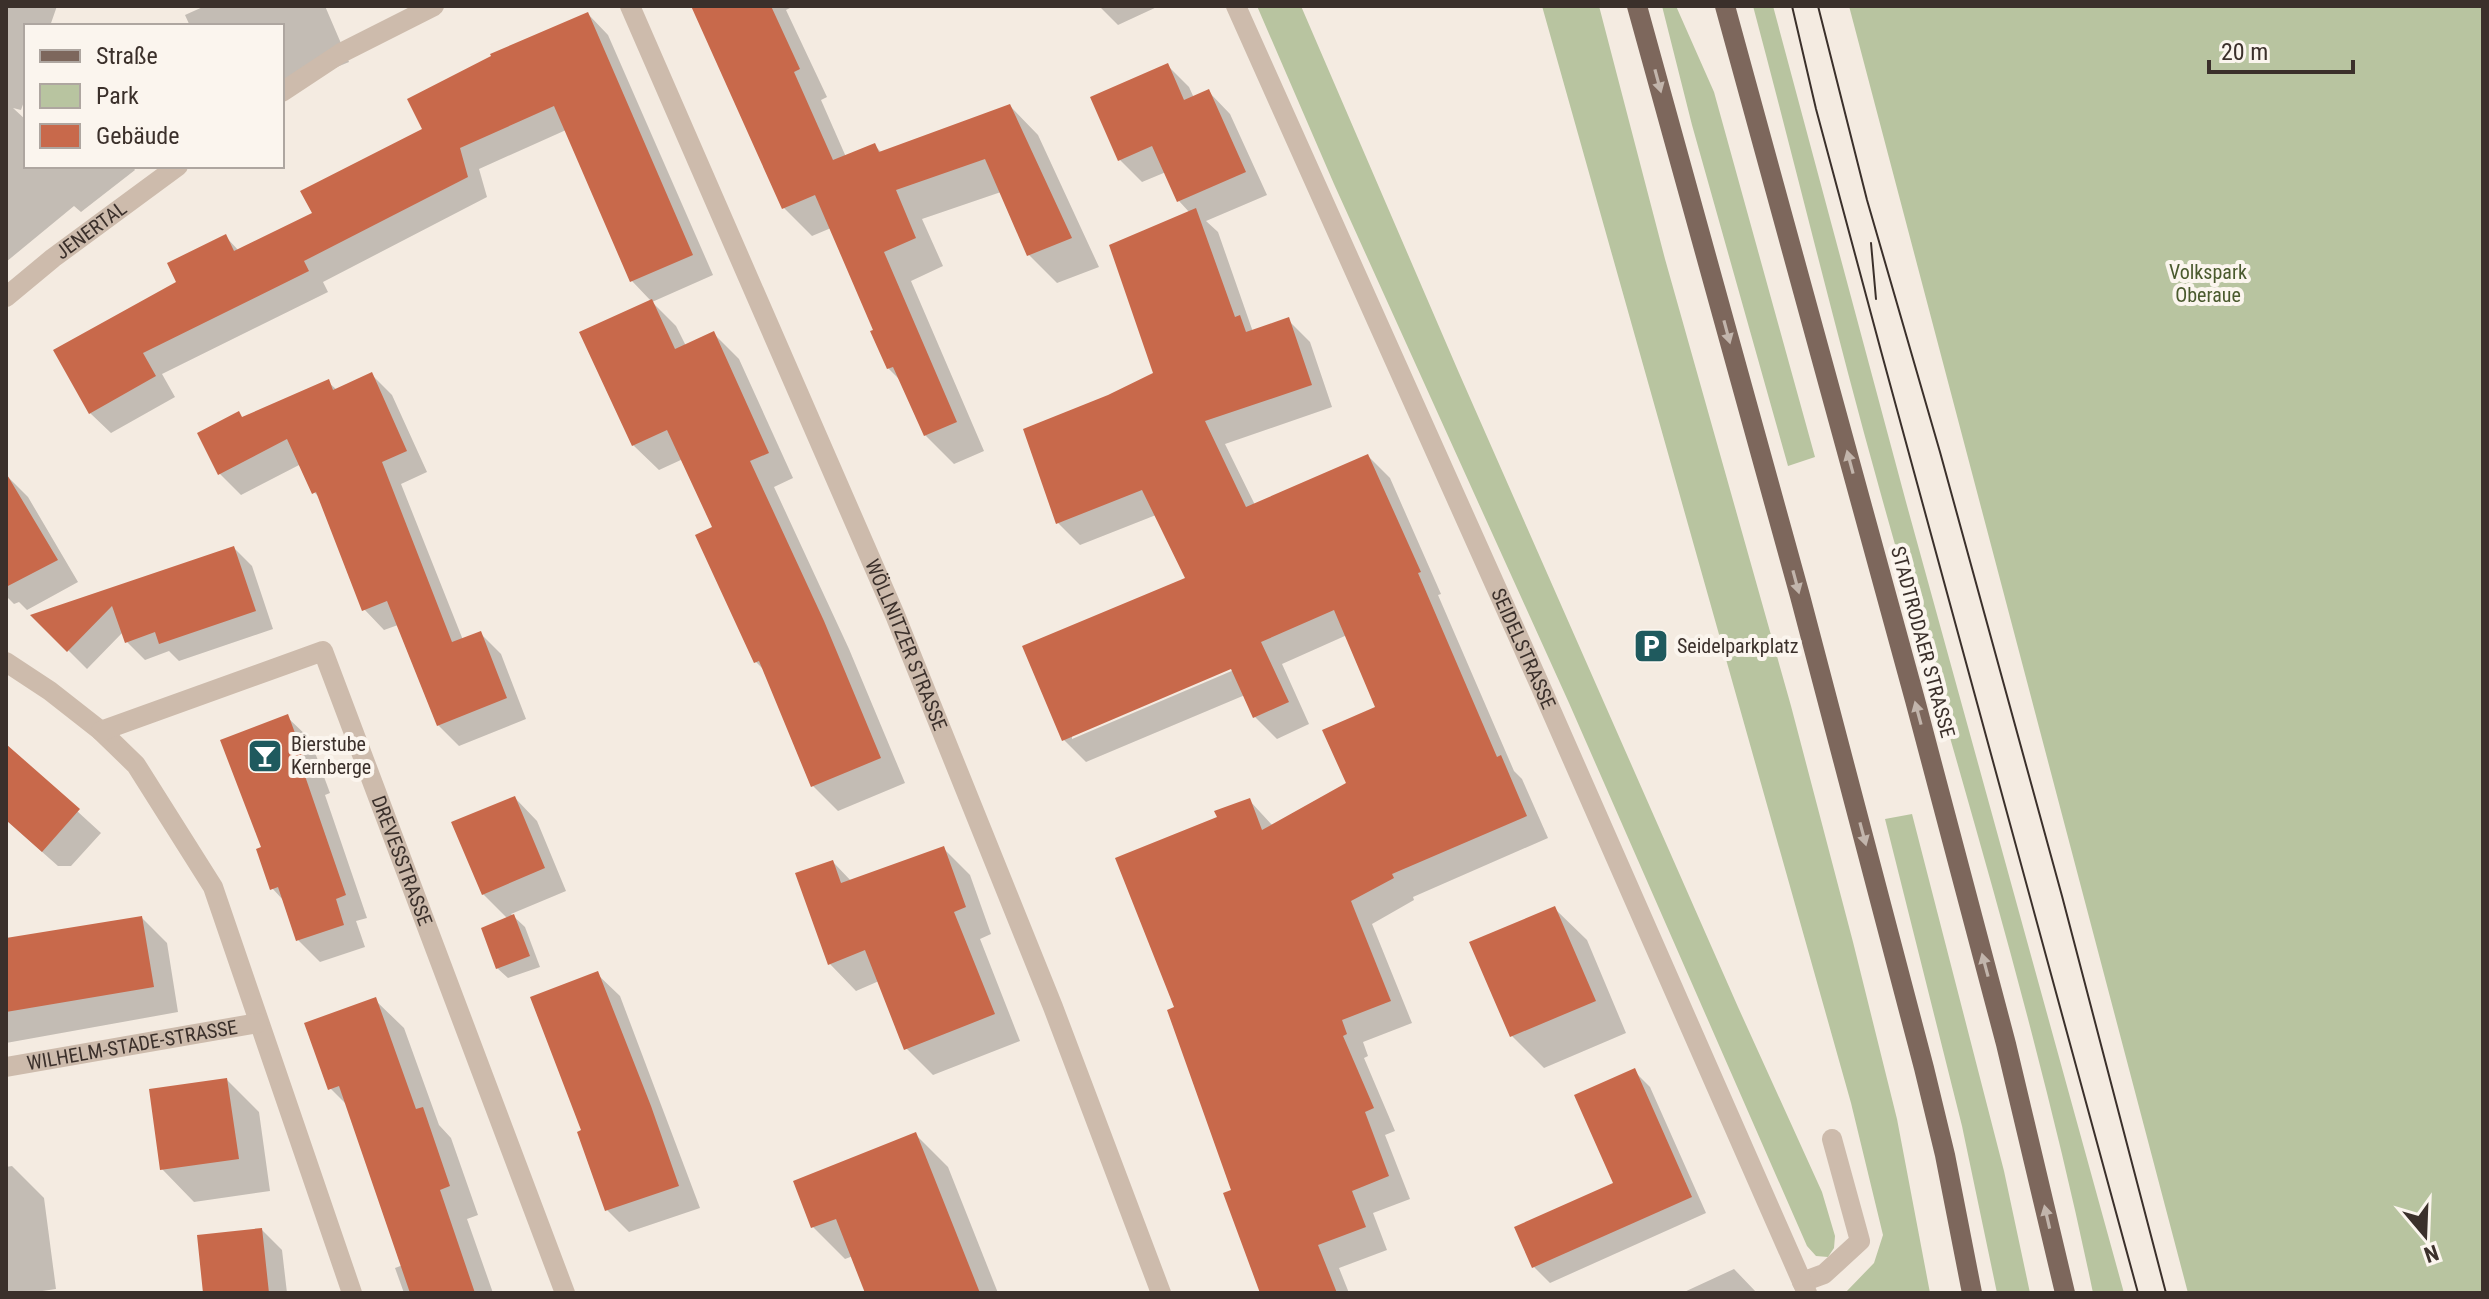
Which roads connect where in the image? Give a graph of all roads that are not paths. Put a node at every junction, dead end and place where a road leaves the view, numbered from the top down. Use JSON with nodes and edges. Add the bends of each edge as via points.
{"nodes":[{"id":1,"x":434,"y":6,"type":"edge"},
{"id":2,"x":630,"y":6,"type":"edge"},
{"id":3,"x":1236,"y":6,"type":"edge"},
{"id":4,"x":1637,"y":6,"type":"edge"},
{"id":5,"x":1725,"y":6,"type":"edge"},
{"id":6,"x":284,"y":91,"type":"edge"},
{"id":7,"x":175,"y":168,"type":"edge"},
{"id":8,"x":6,"y":297,"type":"edge"},
{"id":9,"x":6,"y":662,"type":"edge"},
{"id":10,"x":101,"y":731,"type":"junction"},
{"id":11,"x":258,"y":1023,"type":"junction"},
{"id":12,"x":6,"y":1067,"type":"edge"},
{"id":13,"x":1832,"y":1139,"type":"dead end"},
{"id":14,"x":1805,"y":1288,"type":"edge"},
{"id":15,"x":352,"y":1293,"type":"edge"},
{"id":16,"x":565,"y":1293,"type":"edge"},
{"id":17,"x":1161,"y":1293,"type":"edge"},
{"id":18,"x":1972,"y":1293,"type":"edge"},
{"id":19,"x":2065,"y":1293,"type":"edge"}],
"edges":[{"from":1,"to":6,"type":"street","via":[[341,53]]},
{"from":2,"to":17,"type":"street","name":"WÖLLNITZER STRASSE","via":[[895,615]]},
{"from":3,"to":14,"type":"street","name":"SEIDELSTRASSE"},
{"from":4,"to":18,"type":"main road","one_way":true,"via":[[1924,1068]]},
{"from":19,"to":5,"type":"main road","name":"STADTRODAER STRASSE","one_way":true,"via":[[1990,984]]},
{"from":7,"to":8,"type":"street","name":"JENERTAL"},
{"from":9,"to":10,"type":"street"},
{"from":10,"to":11,"type":"street","via":[[136,765],[213,887]]},
{"from":10,"to":16,"type":"street","name":"DREVESSTRASSE","via":[[323,651]]},
{"from":11,"to":12,"type":"street","name":"WILHELM-STADE-STRASSE"},
{"from":11,"to":15,"type":"street"},
{"from":13,"to":14,"type":"street","via":[[1860,1241]]}]}
